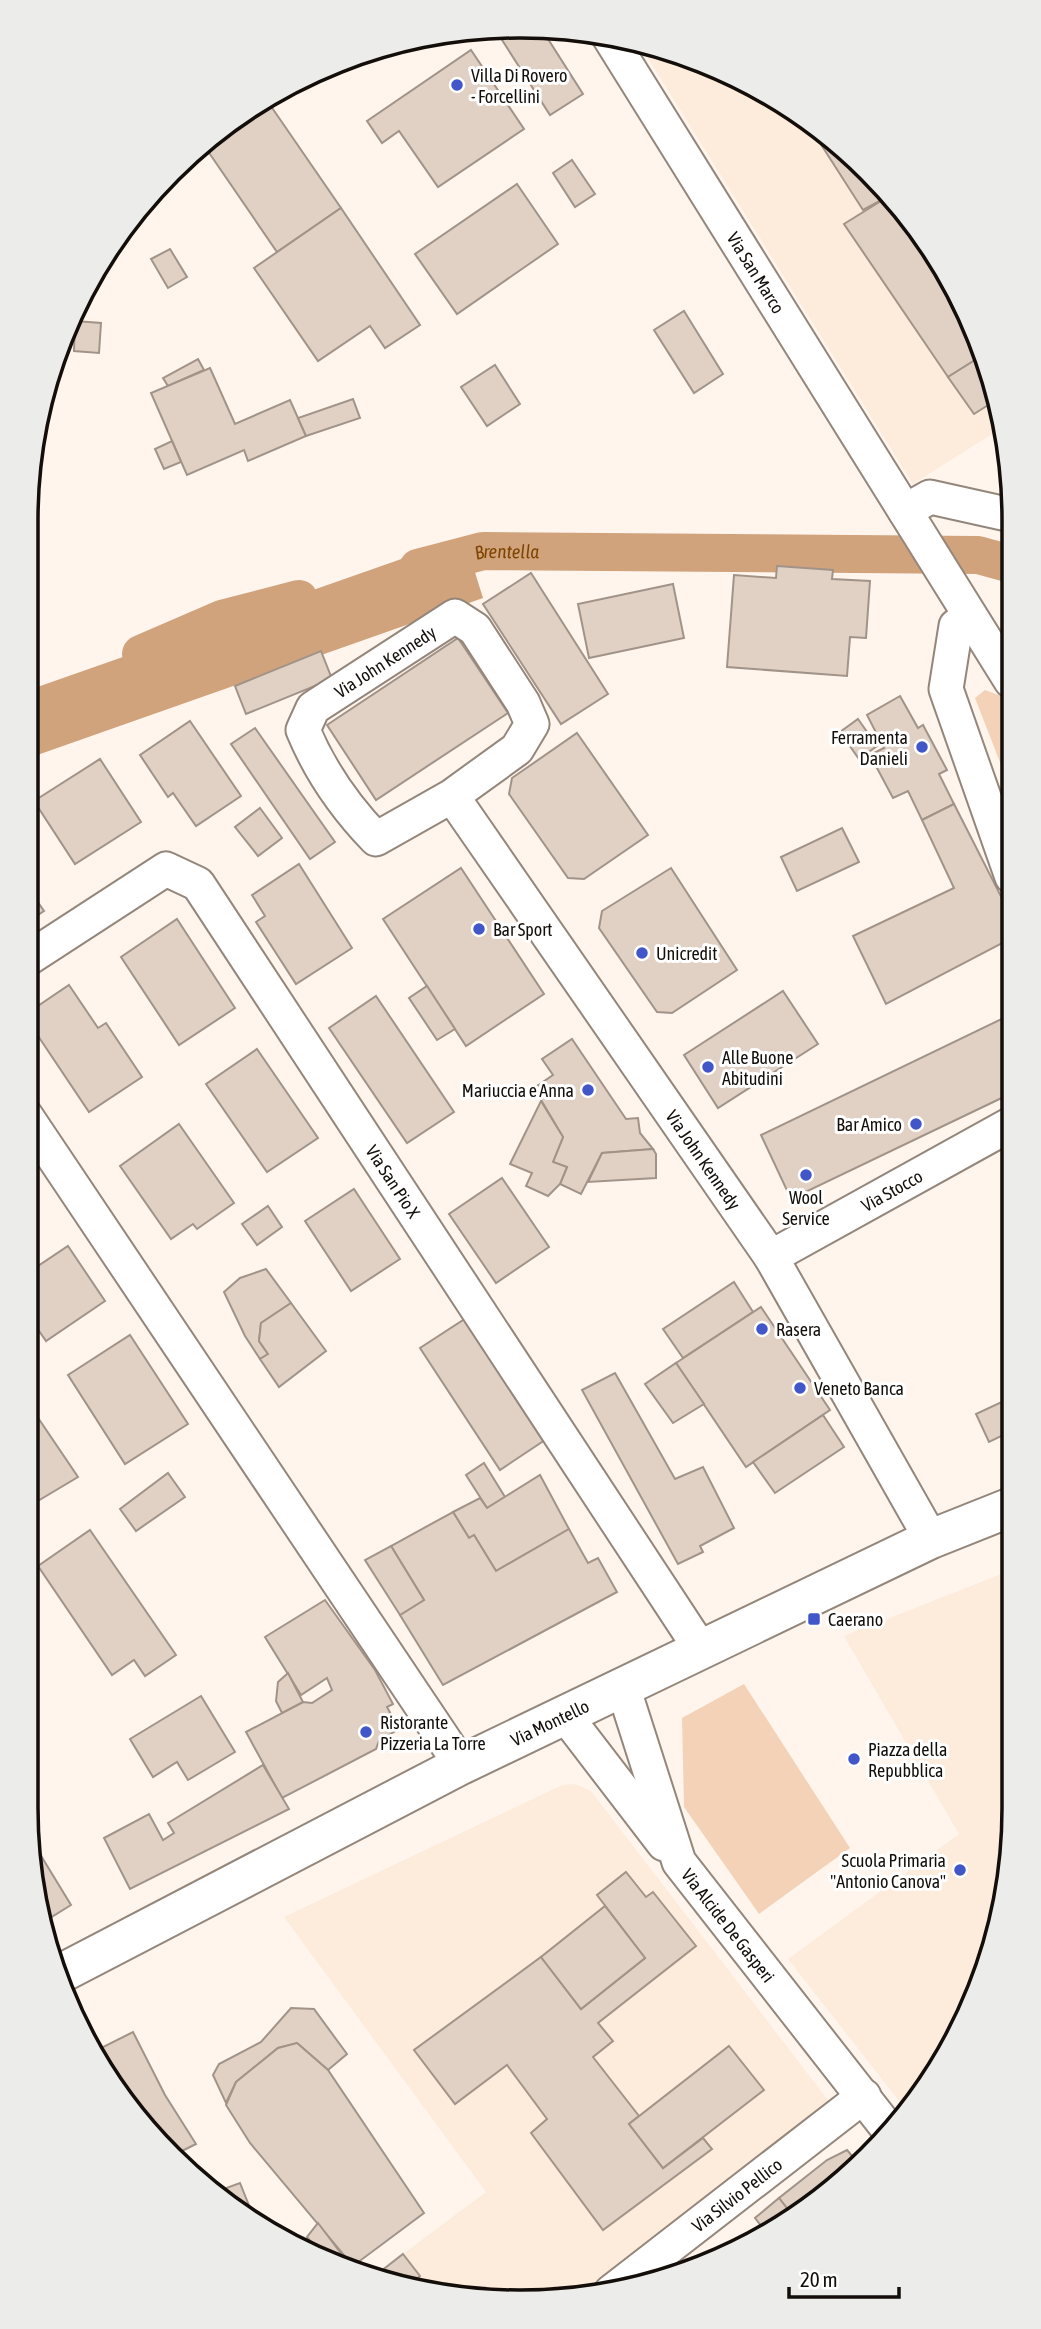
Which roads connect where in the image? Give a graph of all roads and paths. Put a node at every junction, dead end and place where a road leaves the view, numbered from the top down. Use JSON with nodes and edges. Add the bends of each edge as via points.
{"nodes":[{"id":1,"x":616,"y":48,"type":"edge"},
{"id":2,"x":1002,"y":513,"type":"edge"},
{"id":3,"x":917,"y":529,"type":"junction"},
{"id":4,"x":965,"y":608,"type":"junction"},
{"id":5,"x":1002,"y":667,"type":"edge"},
{"id":6,"x":452,"y":796,"type":"junction"},
{"id":7,"x":1002,"y":849,"type":"edge"},
{"id":8,"x":38,"y":952,"type":"edge"},
{"id":9,"x":1002,"y":1129,"type":"edge"},
{"id":10,"x":38,"y":1134,"type":"edge"},
{"id":11,"x":771,"y":1257,"type":"junction"},
{"id":12,"x":1002,"y":1511,"type":"edge"},
{"id":13,"x":931,"y":1539,"type":"junction"},
{"id":14,"x":700,"y":1648,"type":"junction"},
{"id":15,"x":623,"y":1687,"type":"junction"},
{"id":16,"x":565,"y":1715,"type":"junction"},
{"id":17,"x":461,"y":1765,"type":"junction"},
{"id":18,"x":678,"y":1863,"type":"junction"},
{"id":19,"x":67,"y":1970,"type":"edge"},
{"id":20,"x":864,"y":2096,"type":"junction"},
{"id":21,"x":885,"y":2124,"type":"edge"},
{"id":22,"x":630,"y":2278,"type":"edge"}],
"edges":[{"from":1,"to":3,"type":"street","name":"Via San Marco"},
{"from":2,"to":3,"type":"street","via":[[930,497]]},
{"from":3,"to":4,"type":"street","name":"Via San Marco"},
{"from":4,"to":5,"type":"street","name":"Via San Marco"},
{"from":4,"to":7,"type":"street","via":[[956,626],[946,689]]},
{"from":6,"to":6,"type":"street","name":"Via John Kennedy","via":[[517,749],[532,724],[475,629],[454,616],[313,708],[303,730],[352,814],[376,839]]},
{"from":6,"to":11,"type":"street","name":"Via John Kennedy"},
{"from":8,"to":14,"type":"street","name":"Via San Pio X","via":[[166,869],[198,884]]},
{"from":9,"to":11,"type":"street","name":"Via Stocco"},
{"from":10,"to":17,"type":"street"},
{"from":11,"to":13,"type":"street","name":"Via John Kennedy"},
{"from":12,"to":13,"type":"main road","name":"Via Montello"},
{"from":13,"to":14,"type":"main road","name":"Via Montello"},
{"from":14,"to":15,"type":"main road","name":"Via Montello"},
{"from":15,"to":16,"type":"main road","name":"Via Montello"},
{"from":15,"to":18,"type":"street","name":"Via Alcide De Gasperi"},
{"from":16,"to":17,"type":"main road","name":"Via Montello"},
{"from":16,"to":18,"type":"street"},
{"from":17,"to":19,"type":"main road","name":"Via Montello"},
{"from":18,"to":20,"type":"street","name":"Via Alcide De Gasperi"},
{"from":20,"to":21,"type":"street","name":"Via Alcide De Gasperi"},
{"from":20,"to":22,"type":"street","name":"Via Silvio Pellico"}]}
